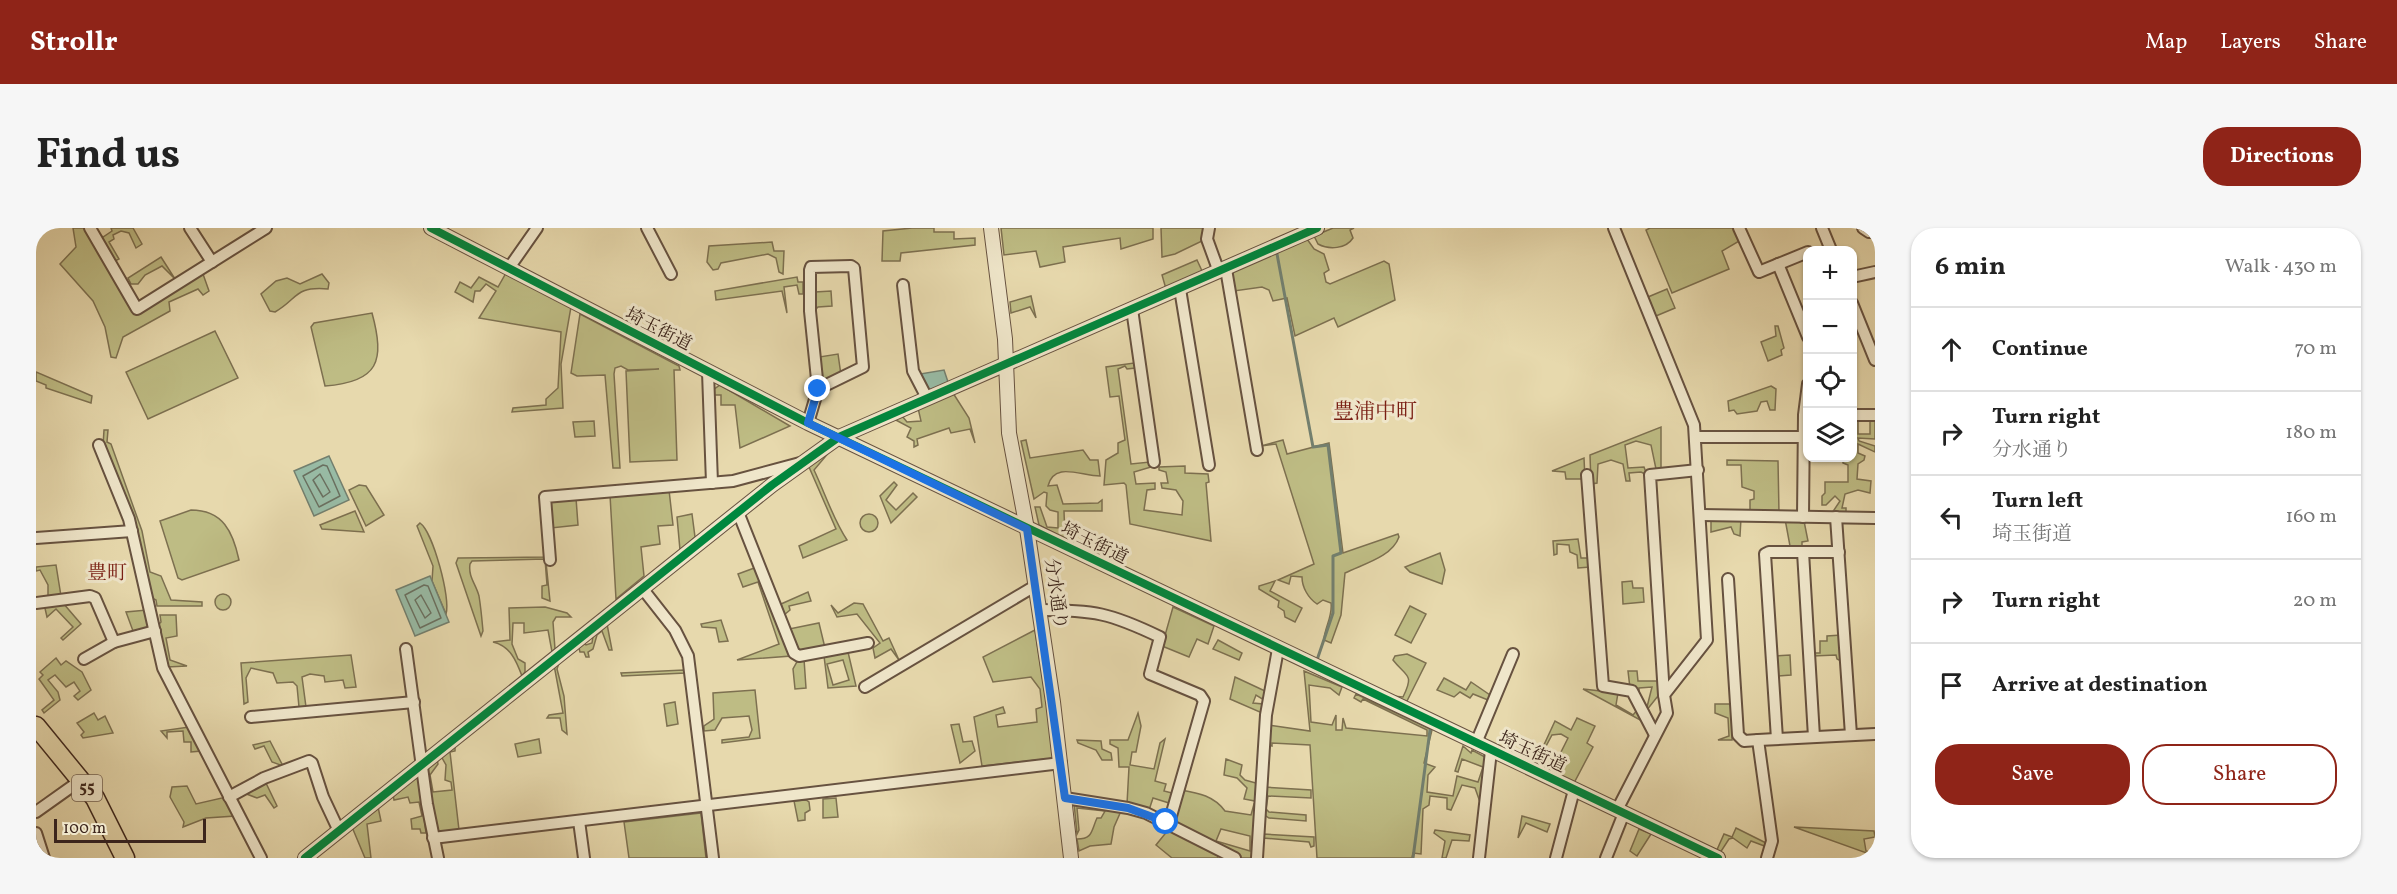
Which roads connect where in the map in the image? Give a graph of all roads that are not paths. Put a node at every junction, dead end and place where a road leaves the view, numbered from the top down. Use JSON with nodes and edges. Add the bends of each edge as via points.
{"nodes":[{"id":1,"x":190,"y":228,"type":"edge"},
{"id":2,"x":266,"y":228,"type":"edge"},
{"id":3,"x":431,"y":228,"type":"edge"},
{"id":4,"x":537,"y":228,"type":"edge"},
{"id":5,"x":647,"y":228,"type":"edge"},
{"id":6,"x":991,"y":228,"type":"edge"},
{"id":7,"x":1209,"y":228,"type":"edge"},
{"id":8,"x":1317,"y":228,"type":"edge"},
{"id":9,"x":1614,"y":228,"type":"edge"},
{"id":10,"x":1740,"y":228,"type":"edge"},
{"id":11,"x":1822,"y":228,"type":"edge"},
{"id":12,"x":1863,"y":228,"type":"edge"},
{"id":13,"x":94,"y":229,"type":"edge"},
{"id":14,"x":1875,"y":230,"type":"edge"},
{"id":15,"x":1830,"y":246,"type":"edge"},
{"id":16,"x":1803,"y":254,"type":"edge"},
{"id":17,"x":212,"y":262,"type":"junction"},
{"id":18,"x":1778,"y":264,"type":"junction"},
{"id":19,"x":509,"y":268,"type":"junction"},
{"id":20,"x":1222,"y":270,"type":"junction"},
{"id":21,"x":1875,"y":272,"type":"edge"},
{"id":22,"x":671,"y":274,"type":"dead end"},
{"id":23,"x":1857,"y":276,"type":"edge"},
{"id":24,"x":903,"y":285,"type":"dead end"},
{"id":25,"x":1180,"y":289,"type":"junction"},
{"id":26,"x":1132,"y":309,"type":"junction"},
{"id":27,"x":1857,"y":312,"type":"edge"},
{"id":28,"x":1803,"y":325,"type":"edge"},
{"id":29,"x":1871,"y":338,"type":"edge"},
{"id":30,"x":1875,"y":360,"type":"edge"},
{"id":31,"x":1006,"y":366,"type":"junction"},
{"id":32,"x":708,"y":372,"type":"junction"},
{"id":33,"x":818,"y":389,"type":"junction"},
{"id":34,"x":927,"y":398,"type":"junction"},
{"id":35,"x":1857,"y":415,"type":"edge"},
{"id":36,"x":1875,"y":415,"type":"edge"},
{"id":37,"x":808,"y":423,"type":"junction"},
{"id":38,"x":1803,"y":436,"type":"edge"},
{"id":39,"x":839,"y":437,"type":"junction"},
{"id":40,"x":1696,"y":437,"type":"junction"},
{"id":41,"x":99,"y":445,"type":"dead end"},
{"id":42,"x":1257,"y":450,"type":"dead end"},
{"id":43,"x":1154,"y":462,"type":"dead end"},
{"id":44,"x":1803,"y":462,"type":"edge"},
{"id":45,"x":803,"y":463,"type":"junction"},
{"id":46,"x":1209,"y":465,"type":"dead end"},
{"id":47,"x":1698,"y":470,"type":"junction"},
{"id":48,"x":1587,"y":475,"type":"dead end"},
{"id":49,"x":712,"y":483,"type":"junction"},
{"id":50,"x":738,"y":512,"type":"junction"},
{"id":51,"x":1701,"y":515,"type":"junction"},
{"id":52,"x":1803,"y":517,"type":"junction"},
{"id":53,"x":1836,"y":517,"type":"junction"},
{"id":54,"x":1875,"y":518,"type":"edge"},
{"id":55,"x":1027,"y":529,"type":"junction"},
{"id":56,"x":132,"y":531,"type":"junction"},
{"id":57,"x":36,"y":538,"type":"edge"},
{"id":58,"x":1803,"y":552,"type":"junction"},
{"id":59,"x":1839,"y":552,"type":"junction"},
{"id":60,"x":550,"y":560,"type":"dead end"},
{"id":61,"x":1728,"y":579,"type":"dead end"},
{"id":62,"x":1035,"y":586,"type":"junction"},
{"id":63,"x":642,"y":588,"type":"junction"},
{"id":64,"x":36,"y":603,"type":"edge"},
{"id":65,"x":1038,"y":610,"type":"junction"},
{"id":66,"x":155,"y":631,"type":"junction"},
{"id":67,"x":114,"y":642,"type":"junction"},
{"id":68,"x":868,"y":643,"type":"dead end"},
{"id":69,"x":406,"y":649,"type":"dead end"},
{"id":70,"x":1278,"y":649,"type":"junction"},
{"id":71,"x":1513,"y":654,"type":"dead end"},
{"id":72,"x":84,"y":658,"type":"dead end"},
{"id":73,"x":865,"y":687,"type":"dead end"},
{"id":74,"x":1664,"y":695,"type":"junction"},
{"id":75,"x":414,"y":702,"type":"junction"},
{"id":76,"x":251,"y":717,"type":"dead end"},
{"id":77,"x":36,"y":726,"type":"edge"},
{"id":78,"x":1875,"y":734,"type":"edge"},
{"id":79,"x":1655,"y":735,"type":"junction"},
{"id":80,"x":1851,"y":735,"type":"junction"},
{"id":81,"x":1814,"y":737,"type":"junction"},
{"id":82,"x":1777,"y":739,"type":"junction"},
{"id":83,"x":1758,"y":740,"type":"junction"},
{"id":84,"x":1476,"y":743,"type":"junction"},
{"id":85,"x":1491,"y":751,"type":"junction"},
{"id":86,"x":1061,"y":763,"type":"junction"},
{"id":87,"x":422,"y":765,"type":"junction"},
{"id":88,"x":81,"y":780,"type":"junction"},
{"id":89,"x":1574,"y":790,"type":"junction"},
{"id":90,"x":229,"y":797,"type":"junction"},
{"id":91,"x":1065,"y":798,"type":"junction"},
{"id":92,"x":707,"y":805,"type":"junction"},
{"id":93,"x":36,"y":812,"type":"edge"},
{"id":94,"x":1620,"y":812,"type":"junction"},
{"id":95,"x":579,"y":820,"type":"junction"},
{"id":96,"x":1169,"y":823,"type":"junction"},
{"id":97,"x":339,"y":831,"type":"junction"},
{"id":98,"x":36,"y":833,"type":"edge"},
{"id":99,"x":433,"y":838,"type":"junction"},
{"id":100,"x":44,"y":858,"type":"edge"},
{"id":101,"x":125,"y":858,"type":"edge"},
{"id":102,"x":261,"y":858,"type":"edge"},
{"id":103,"x":305,"y":858,"type":"edge"},
{"id":104,"x":438,"y":858,"type":"edge"},
{"id":105,"x":584,"y":858,"type":"edge"},
{"id":106,"x":713,"y":858,"type":"edge"},
{"id":107,"x":1071,"y":858,"type":"edge"},
{"id":108,"x":1236,"y":858,"type":"edge"},
{"id":109,"x":1257,"y":858,"type":"edge"},
{"id":110,"x":1479,"y":858,"type":"edge"},
{"id":111,"x":1556,"y":858,"type":"edge"},
{"id":112,"x":1606,"y":858,"type":"edge"},
{"id":113,"x":1718,"y":858,"type":"edge"},
{"id":114,"x":1767,"y":858,"type":"edge"}],
"edges":[{"from":1,"to":17,"type":"street"},
{"from":2,"to":17,"type":"street"},
{"from":3,"to":19,"type":"street","name":"埼玉街道"},
{"from":4,"to":19,"type":"street"},
{"from":5,"to":22,"type":"street"},
{"from":6,"to":31,"type":"street","name":"分水通り"},
{"from":7,"to":20,"type":"street","via":[[1207,239]]},
{"from":8,"to":20,"type":"street"},
{"from":9,"to":40,"type":"street","via":[[1691,416]]},
{"from":10,"to":18,"type":"street","via":[[1756,270]]},
{"from":11,"to":15,"type":"street"},
{"from":12,"to":14,"type":"street"},
{"from":13,"to":17,"type":"street","via":[[137,309]]},
{"from":16,"to":18,"type":"street"},
{"from":18,"to":28,"type":"street"},
{"from":19,"to":32,"type":"street","name":"埼玉街道"},
{"from":20,"to":25,"type":"street"},
{"from":20,"to":42,"type":"street"},
{"from":21,"to":23,"type":"street"},
{"from":24,"to":34,"type":"street","via":[[913,371]]},
{"from":25,"to":26,"type":"street"},
{"from":25,"to":46,"type":"street"},
{"from":26,"to":31,"type":"street"},
{"from":26,"to":43,"type":"street"},
{"from":27,"to":29,"type":"street"},
{"from":29,"to":30,"type":"street"},
{"from":31,"to":34,"type":"street"},
{"from":31,"to":55,"type":"street","name":"分水通り","via":[[1009,433]]},
{"from":32,"to":37,"type":"street","name":"埼玉街道"},
{"from":32,"to":49,"type":"street"},
{"from":33,"to":33,"type":"street","via":[[863,367],[851,266],[810,270]]},
{"from":33,"to":37,"type":"street"},
{"from":34,"to":39,"type":"street"},
{"from":35,"to":36,"type":"street"},
{"from":37,"to":39,"type":"street","name":"埼玉街道"},
{"from":38,"to":40,"type":"street"},
{"from":39,"to":45,"type":"street"},
{"from":39,"to":55,"type":"street","name":"埼玉街道"},
{"from":40,"to":47,"type":"street"},
{"from":41,"to":56,"type":"street"},
{"from":44,"to":52,"type":"street"},
{"from":45,"to":49,"type":"street"},
{"from":45,"to":50,"type":"street"},
{"from":47,"to":51,"type":"street"},
{"from":47,"to":74,"type":"street","via":[[1650,475]]},
{"from":48,"to":79,"type":"street","via":[[1603,686],[1632,691]]},
{"from":49,"to":60,"type":"street","via":[[545,497]]},
{"from":50,"to":63,"type":"street"},
{"from":50,"to":68,"type":"street","via":[[794,653],[798,656]]},
{"from":51,"to":52,"type":"street"},
{"from":51,"to":74,"type":"street","via":[[1707,640]]},
{"from":52,"to":53,"type":"street"},
{"from":53,"to":54,"type":"street"},
{"from":53,"to":59,"type":"street"},
{"from":55,"to":62,"type":"street","name":"分水通り"},
{"from":55,"to":70,"type":"street","name":"埼玉街道"},
{"from":56,"to":57,"type":"street"},
{"from":56,"to":66,"type":"street"},
{"from":58,"to":59,"type":"street"},
{"from":58,"to":81,"type":"street"},
{"from":58,"to":82,"type":"street","via":[[1765,554]]},
{"from":59,"to":80,"type":"street"},
{"from":61,"to":83,"type":"street","via":[[1739,738]]},
{"from":62,"to":65,"type":"street","name":"分水通り"},
{"from":62,"to":73,"type":"street"},
{"from":63,"to":87,"type":"street"},
{"from":63,"to":92,"type":"street","via":[[675,630],[688,656]]},
{"from":64,"to":67,"type":"street","via":[[95,598]]},
{"from":65,"to":86,"type":"street","name":"分水通り"},
{"from":65,"to":96,"type":"street","via":[[1089,610],[1160,637],[1150,674],[1200,695],[1204,701]]},
{"from":66,"to":67,"type":"street"},
{"from":66,"to":90,"type":"street","via":[[163,668]]},
{"from":67,"to":72,"type":"street"},
{"from":69,"to":75,"type":"street"},
{"from":70,"to":84,"type":"street","name":"埼玉街道"},
{"from":70,"to":109,"type":"street","via":[[1266,715]]},
{"from":71,"to":84,"type":"street"},
{"from":74,"to":79,"type":"street","via":[[1668,710]]},
{"from":75,"to":76,"type":"street"},
{"from":75,"to":87,"type":"street"},
{"from":77,"to":88,"type":"main road","number":"55"},
{"from":78,"to":80,"type":"street"},
{"from":79,"to":94,"type":"street"},
{"from":80,"to":81,"type":"street"},
{"from":81,"to":82,"type":"street"},
{"from":82,"to":83,"type":"street"},
{"from":83,"to":114,"type":"street","via":[[1772,841]]},
{"from":84,"to":85,"type":"street","name":"埼玉街道"},
{"from":85,"to":89,"type":"street","name":"埼玉街道"},
{"from":85,"to":110,"type":"street"},
{"from":86,"to":91,"type":"street","name":"分水通り"},
{"from":86,"to":92,"type":"street"},
{"from":87,"to":97,"type":"street"},
{"from":87,"to":99,"type":"street"},
{"from":88,"to":93,"type":"street"},
{"from":88,"to":101,"type":"main road","number":"55","via":[[102,809]]},
{"from":89,"to":94,"type":"street","name":"埼玉街道"},
{"from":89,"to":111,"type":"street"},
{"from":90,"to":97,"type":"street","via":[[309,760]]},
{"from":90,"to":102,"type":"street"},
{"from":91,"to":96,"type":"street","via":[[1128,808]]},
{"from":91,"to":107,"type":"street","name":"分水通り"},
{"from":92,"to":95,"type":"street"},
{"from":92,"to":106,"type":"street"},
{"from":94,"to":112,"type":"street"},
{"from":94,"to":113,"type":"street","name":"埼玉街道"},
{"from":95,"to":99,"type":"street"},
{"from":95,"to":105,"type":"street"},
{"from":96,"to":108,"type":"street"},
{"from":97,"to":103,"type":"street"},
{"from":98,"to":100,"type":"street"},
{"from":99,"to":104,"type":"street"}]}
